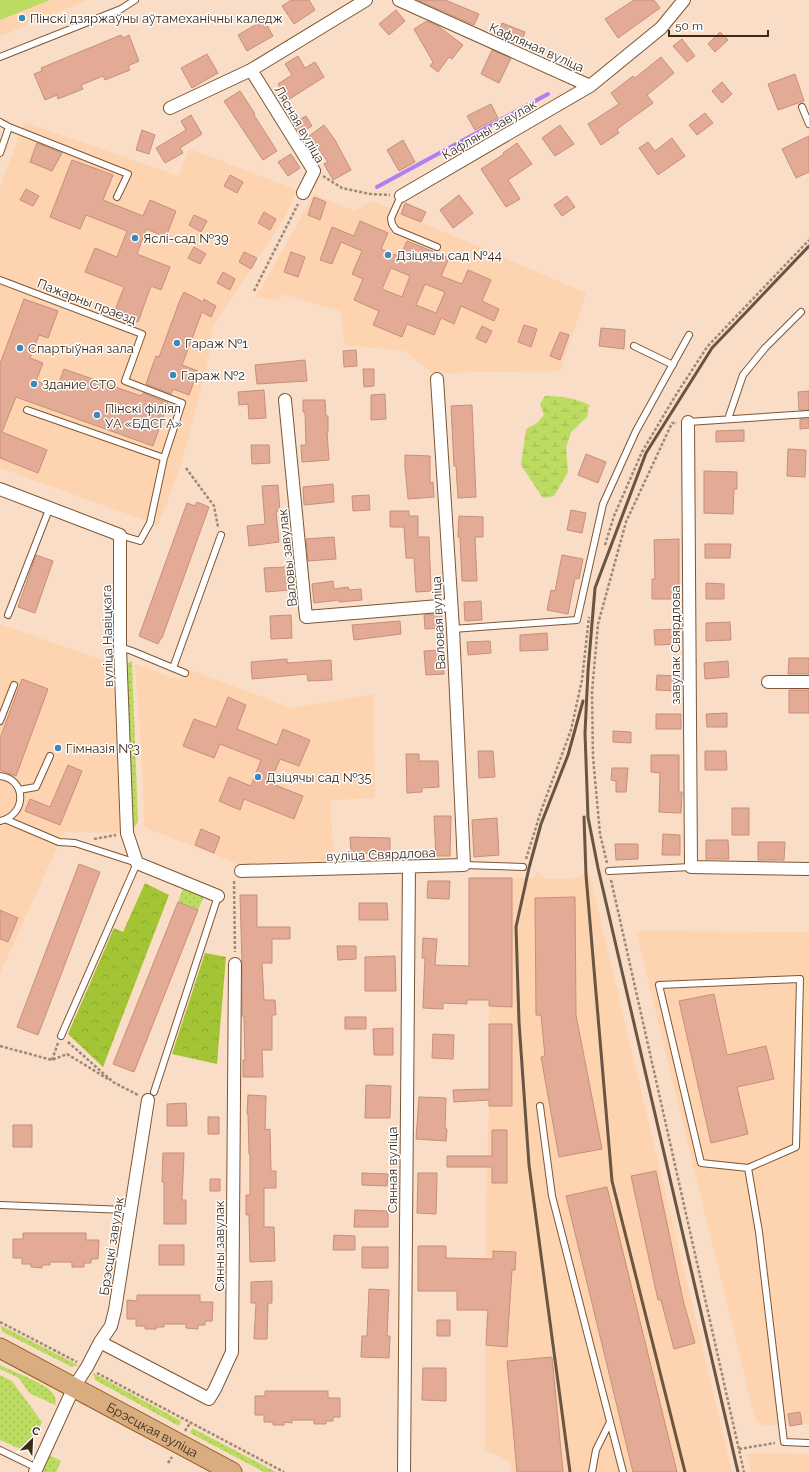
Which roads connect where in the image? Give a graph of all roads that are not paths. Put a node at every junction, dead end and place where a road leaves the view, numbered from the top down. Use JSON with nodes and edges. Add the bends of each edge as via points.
{"nodes":[{"id":1,"x":135,"y":0,"type":"edge"},
{"id":2,"x":366,"y":0,"type":"edge"},
{"id":3,"x":399,"y":0,"type":"edge"},
{"id":4,"x":684,"y":0,"type":"edge"},
{"id":5,"x":0,"y":57,"type":"edge"},
{"id":6,"x":251,"y":70,"type":"junction"},
{"id":7,"x":590,"y":86,"type":"junction"},
{"id":8,"x":802,"y":107,"type":"dead end"},
{"id":9,"x":170,"y":108,"type":"dead end"},
{"id":10,"x":0,"y":122,"type":"edge"},
{"id":11,"x":809,"y":124,"type":"edge"},
{"id":12,"x":9,"y":127,"type":"junction"},
{"id":13,"x":0,"y":153,"type":"edge"},
{"id":14,"x":303,"y":193,"type":"road end"},
{"id":15,"x":401,"y":196,"type":"joint"},
{"id":16,"x":117,"y":198,"type":"dead end"},
{"id":17,"x":437,"y":247,"type":"dead end"},
{"id":18,"x":0,"y":280,"type":"edge"},
{"id":19,"x":801,"y":312,"type":"dead end"},
{"id":20,"x":689,"y":335,"type":"dead end"},
{"id":21,"x":634,"y":346,"type":"dead end"},
{"id":22,"x":672,"y":365,"type":"junction"},
{"id":23,"x":437,"y":379,"type":"dead end"},
{"id":24,"x":285,"y":400,"type":"dead end"},
{"id":25,"x":27,"y":410,"type":"dead end"},
{"id":26,"x":809,"y":414,"type":"edge"},
{"id":27,"x":728,"y":419,"type":"junction"},
{"id":28,"x":688,"y":422,"type":"joint"},
{"id":29,"x":164,"y":458,"type":"junction"},
{"id":30,"x":0,"y":489,"type":"edge"},
{"id":31,"x":50,"y":507,"type":"junction"},
{"id":32,"x":120,"y":534,"type":"junction"},
{"id":33,"x":221,"y":535,"type":"dead end"},
{"id":34,"x":452,"y":605,"type":"junction"},
{"id":35,"x":8,"y":615,"type":"dead end"},
{"id":36,"x":453,"y":629,"type":"junction"},
{"id":37,"x":120,"y":647,"type":"junction"},
{"id":38,"x":173,"y":668,"type":"junction"},
{"id":39,"x":186,"y":673,"type":"dead end"},
{"id":40,"x":768,"y":682,"type":"dead end"},
{"id":41,"x":809,"y":682,"type":"edge"},
{"id":42,"x":14,"y":685,"type":"dead end"},
{"id":43,"x":0,"y":721,"type":"edge"},
{"id":44,"x":50,"y":756,"type":"dead end"},
{"id":45,"x":0,"y":776,"type":"edge"},
{"id":46,"x":19,"y":790,"type":"junction"},
{"id":47,"x":3,"y":820,"type":"edge"},
{"id":48,"x":137,"y":863,"type":"junction"},
{"id":49,"x":464,"y":865,"type":"junction"},
{"id":50,"x":523,"y":867,"type":"road end"},
{"id":51,"x":691,"y":867,"type":"junction"},
{"id":52,"x":408,"y":868,"type":"junction"},
{"id":53,"x":809,"y":869,"type":"edge"},
{"id":54,"x":241,"y":871,"type":"road end"},
{"id":55,"x":609,"y":871,"type":"road end"},
{"id":56,"x":218,"y":896,"type":"joint"},
{"id":57,"x":235,"y":964,"type":"road end"},
{"id":58,"x":61,"y":1036,"type":"road end"},
{"id":59,"x":151,"y":1096,"type":"joint"},
{"id":60,"x":540,"y":1106,"type":"dead end"},
{"id":61,"x":748,"y":1168,"type":"junction"},
{"id":62,"x":0,"y":1205,"type":"edge"},
{"id":63,"x":126,"y":1210,"type":"dead end"},
{"id":64,"x":100,"y":1342,"type":"junction"},
{"id":65,"x":0,"y":1348,"type":"edge"},
{"id":66,"x":74,"y":1387,"type":"junction"},
{"id":67,"x":610,"y":1422,"type":"junction"},
{"id":68,"x":809,"y":1443,"type":"edge"},
{"id":69,"x":0,"y":1450,"type":"edge"},
{"id":70,"x":36,"y":1470,"type":"edge"},
{"id":71,"x":232,"y":1472,"type":"edge"},
{"id":72,"x":404,"y":1472,"type":"edge"},
{"id":73,"x":592,"y":1472,"type":"edge"},
{"id":74,"x":623,"y":1472,"type":"edge"}],
"edges":[{"from":1,"to":5,"type":"lane","via":[[121,10]]},
{"from":2,"to":6,"type":"street"},
{"from":3,"to":7,"type":"street","name":"Кафляная вуліца"},
{"from":4,"to":7,"type":"street","name":"Кафляная вуліца","via":[[661,28]]},
{"from":6,"to":9,"type":"street"},
{"from":6,"to":14,"type":"street","name":"Лясная вуліца","via":[[314,171]]},
{"from":7,"to":15,"type":"street","name":"Кафляны завулак"},
{"from":8,"to":11,"type":"lane"},
{"from":10,"to":12,"type":"lane"},
{"from":12,"to":13,"type":"lane"},
{"from":12,"to":16,"type":"lane","via":[[128,174]]},
{"from":15,"to":17,"type":"lane","via":[[391,218],[396,230]]},
{"from":18,"to":29,"type":"lane","name":"Пажарны праезд","via":[[142,334],[125,381],[182,403]]},
{"from":19,"to":27,"type":"lane","via":[[764,348],[743,375]]},
{"from":20,"to":22,"type":"lane"},
{"from":21,"to":22,"type":"lane"},
{"from":22,"to":36,"type":"lane","via":[[636,431],[603,504],[577,620]]},
{"from":23,"to":34,"type":"street","name":"Валовая вуліца"},
{"from":24,"to":34,"type":"street","name":"Валовы завулак","via":[[306,617]]},
{"from":25,"to":29,"type":"lane"},
{"from":26,"to":27,"type":"lane"},
{"from":27,"to":28,"type":"lane"},
{"from":28,"to":51,"type":"street","name":"завулак Свярдлова"},
{"from":29,"to":32,"type":"lane","via":[[150,523],[140,541]]},
{"from":30,"to":31,"type":"street"},
{"from":31,"to":32,"type":"street"},
{"from":31,"to":35,"type":"lane"},
{"from":32,"to":37,"type":"street","name":"вуліца Навіцкага"},
{"from":33,"to":38,"type":"lane"},
{"from":34,"to":36,"type":"street","name":"Валовая вуліца"},
{"from":36,"to":49,"type":"street","name":"Валовая вуліца"},
{"from":37,"to":38,"type":"lane"},
{"from":37,"to":48,"type":"street","name":"вуліца Навіцкага","via":[[127,833]]},
{"from":38,"to":39,"type":"lane"},
{"from":40,"to":41,"type":"street"},
{"from":42,"to":43,"type":"lane"},
{"from":44,"to":46,"type":"lane","via":[[36,787]]},
{"from":45,"to":46,"type":"lane","via":[[9,779]]},
{"from":46,"to":47,"type":"lane","via":[[21,797],[17,810],[13,816]]},
{"from":47,"to":48,"type":"lane","via":[[60,842],[75,843]]},
{"from":48,"to":56,"type":"street"},
{"from":48,"to":58,"type":"lane"},
{"from":49,"to":50,"type":"lane","name":"вуліца Свярдлова"},
{"from":49,"to":52,"type":"street","name":"вуліца Свярдлова"},
{"from":51,"to":53,"type":"street"},
{"from":51,"to":55,"type":"lane"},
{"from":52,"to":54,"type":"street","name":"вуліца Свярдлова"},
{"from":52,"to":72,"type":"street","name":"Сянная вуліца"},
{"from":56,"to":59,"type":"lane"},
{"from":57,"to":64,"type":"street","name":"Сянны завулак","via":[[232,1352],[209,1399]]},
{"from":59,"to":64,"type":"street","name":"Брэсцкі завулак","via":[[115,1310],[111,1326]]},
{"from":60,"to":67,"type":"lane","via":[[552,1196]]},
{"from":61,"to":61,"type":"lane","via":[[796,1147],[800,979],[660,985],[701,1163]]},
{"from":61,"to":68,"type":"lane","via":[[784,1442]]},
{"from":62,"to":63,"type":"lane"},
{"from":64,"to":66,"type":"street","name":"Брэсцкі завулак"},
{"from":65,"to":66,"type":"main road","name":"Брэсцкая вуліца"},
{"from":66,"to":70,"type":"street"},
{"from":66,"to":71,"type":"main road","name":"Брэсцкая вуліца"},
{"from":67,"to":73,"type":"lane","via":[[596,1450]]},
{"from":67,"to":74,"type":"lane"},
{"from":69,"to":70,"type":"lane"}]}
